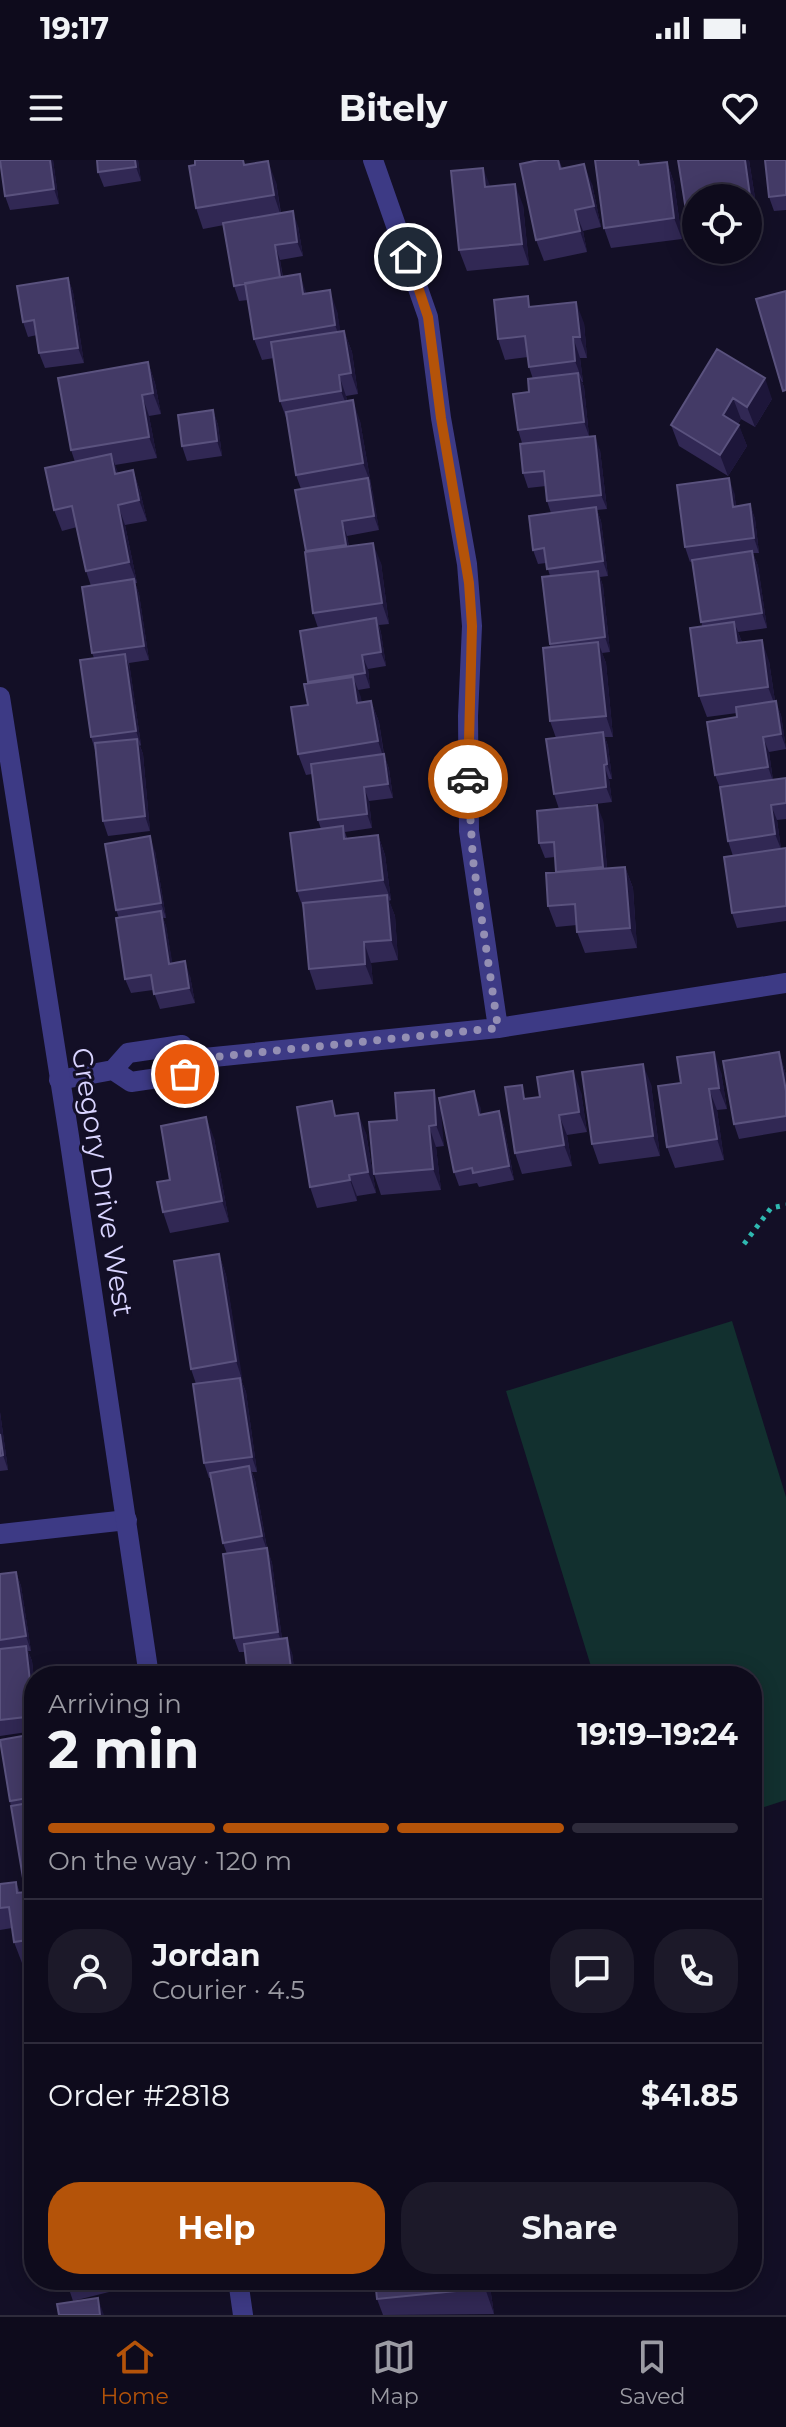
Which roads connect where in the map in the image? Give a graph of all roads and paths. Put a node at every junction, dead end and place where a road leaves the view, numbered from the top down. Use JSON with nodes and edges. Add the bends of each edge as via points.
{"nodes":[{"id":1,"x":373,"y":160,"type":"edge"},
{"id":2,"x":0,"y":697,"type":"edge"},
{"id":3,"x":786,"y":983,"type":"edge"},
{"id":4,"x":498,"y":1028,"type":"junction"},
{"id":5,"x":194,"y":1059,"type":"junction"},
{"id":6,"x":113,"y":1070,"type":"junction"},
{"id":7,"x":59,"y":1080,"type":"junction"},
{"id":8,"x":786,"y":1205,"type":"edge"},
{"id":9,"x":744,"y":1244,"type":"dead end"},
{"id":10,"x":127,"y":1520,"type":"junction"},
{"id":11,"x":0,"y":1534,"type":"edge"},
{"id":12,"x":148,"y":1666,"type":"edge"},
{"id":13,"x":239,"y":2290,"type":"edge"},
{"id":14,"x":243,"y":2315,"type":"edge"}],
"edges":[{"from":1,"to":4,"type":"street","via":[[428,317],[467,564],[472,626],[469,831]]},
{"from":2,"to":7,"type":"street","name":"Gregory Drive West"},
{"from":3,"to":4,"type":"street"},
{"from":4,"to":5,"type":"street"},
{"from":5,"to":6,"type":"street","via":[[185,1074],[131,1082]]},
{"from":5,"to":6,"type":"street","via":[[182,1045],[128,1053]]},
{"from":6,"to":7,"type":"street"},
{"from":7,"to":10,"type":"street","name":"Gregory Drive West"},
{"from":8,"to":9,"type":"path","via":[[771,1208]]},
{"from":10,"to":11,"type":"street"},
{"from":10,"to":12,"type":"street","name":"Gregory Drive West"},
{"from":13,"to":14,"type":"street"}]}
